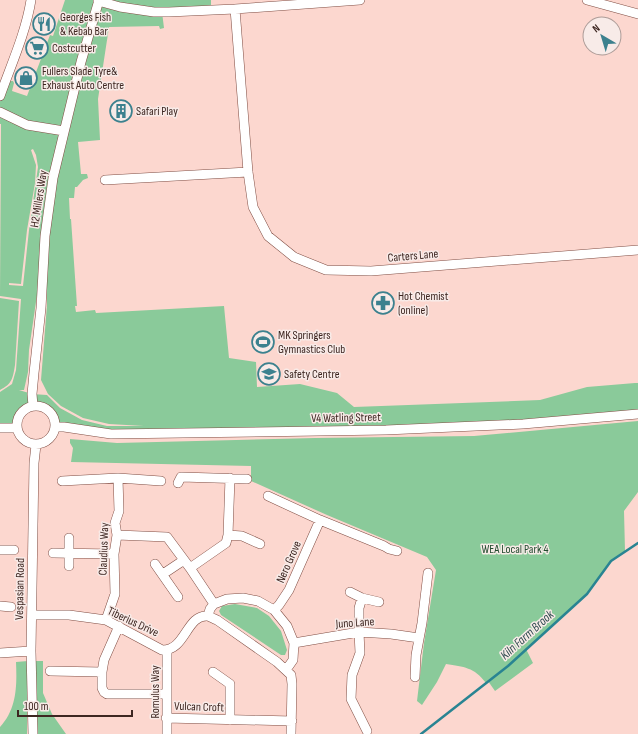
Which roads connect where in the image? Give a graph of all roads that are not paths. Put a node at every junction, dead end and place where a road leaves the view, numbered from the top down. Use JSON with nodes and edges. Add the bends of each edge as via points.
{"nodes":[{"id":1,"x":31,"y":0,"type":"edge"},
{"id":2,"x":98,"y":0,"type":"edge"},
{"id":3,"x":360,"y":0,"type":"edge"},
{"id":4,"x":587,"y":0,"type":"edge"},
{"id":5,"x":235,"y":9,"type":"junction"},
{"id":6,"x":638,"y":14,"type":"edge"},
{"id":7,"x":0,"y":96,"type":"edge"},
{"id":8,"x":0,"y":112,"type":"edge"},
{"id":9,"x":64,"y":132,"type":"junction"},
{"id":10,"x":248,"y":172,"type":"junction"},
{"id":11,"x":105,"y":180,"type":"dead end"},
{"id":12,"x":638,"y":250,"type":"edge"},
{"id":13,"x":33,"y":406,"type":"junction"},
{"id":14,"x":638,"y":414,"type":"edge"},
{"id":15,"x":55,"y":427,"type":"junction"},
{"id":16,"x":0,"y":428,"type":"edge"},
{"id":17,"x":17,"y":428,"type":"junction"},
{"id":18,"x":36,"y":445,"type":"junction"},
{"id":19,"x":118,"y":478,"type":"junction"},
{"id":20,"x":230,"y":478,"type":"junction"},
{"id":21,"x":247,"y":478,"type":"dead end"},
{"id":22,"x":62,"y":481,"type":"dead end"},
{"id":23,"x":161,"y":481,"type":"dead end"},
{"id":24,"x":178,"y":483,"type":"dead end"},
{"id":25,"x":268,"y":496,"type":"dead end"},
{"id":26,"x":320,"y":520,"type":"junction"},
{"id":27,"x":117,"y":535,"type":"junction"},
{"id":28,"x":228,"y":535,"type":"junction"},
{"id":29,"x":69,"y":538,"type":"dead end"},
{"id":30,"x":260,"y":544,"type":"dead end"},
{"id":31,"x":0,"y":550,"type":"edge"},
{"id":32,"x":14,"y":550,"type":"dead end"},
{"id":33,"x":397,"y":551,"type":"dead end"},
{"id":34,"x":54,"y":553,"type":"dead end"},
{"id":35,"x":69,"y":554,"type":"junction"},
{"id":36,"x":114,"y":554,"type":"junction"},
{"id":37,"x":184,"y":560,"type":"junction"},
{"id":38,"x":155,"y":564,"type":"dead end"},
{"id":39,"x":69,"y":566,"type":"dead end"},
{"id":40,"x":190,"y":568,"type":"junction"},
{"id":41,"x":428,"y":573,"type":"dead end"},
{"id":42,"x":162,"y":574,"type":"junction"},
{"id":43,"x":350,"y":592,"type":"dead end"},
{"id":44,"x":178,"y":597,"type":"dead end"},
{"id":45,"x":362,"y":598,"type":"junction"},
{"id":46,"x":379,"y":602,"type":"dead end"},
{"id":47,"x":214,"y":604,"type":"junction"},
{"id":48,"x":0,"y":606,"type":"edge"},
{"id":49,"x":11,"y":607,"type":"dead end"},
{"id":50,"x":274,"y":610,"type":"junction"},
{"id":51,"x":32,"y":615,"type":"junction"},
{"id":52,"x":208,"y":616,"type":"junction"},
{"id":53,"x":106,"y":620,"type":"junction"},
{"id":54,"x":119,"y":626,"type":"junction"},
{"id":55,"x":359,"y":632,"type":"junction"},
{"id":56,"x":419,"y":638,"type":"junction"},
{"id":57,"x":294,"y":643,"type":"junction"},
{"id":58,"x":167,"y":650,"type":"junction"},
{"id":59,"x":31,"y":651,"type":"junction"},
{"id":60,"x":0,"y":653,"type":"edge"},
{"id":61,"x":286,"y":670,"type":"junction"},
{"id":62,"x":50,"y":671,"type":"dead end"},
{"id":63,"x":102,"y":672,"type":"junction"},
{"id":64,"x":213,"y":672,"type":"dead end"},
{"id":65,"x":415,"y":677,"type":"dead end"},
{"id":66,"x":166,"y":694,"type":"junction"},
{"id":67,"x":166,"y":718,"type":"junction"},
{"id":68,"x":230,"y":720,"type":"junction"},
{"id":69,"x":292,"y":722,"type":"junction"},
{"id":70,"x":367,"y":730,"type":"dead end"},
{"id":71,"x":33,"y":734,"type":"edge"},
{"id":72,"x":167,"y":734,"type":"edge"},
{"id":73,"x":291,"y":734,"type":"edge"}],
"edges":[{"from":1,"to":7,"type":"street","via":[[17,51]]},
{"from":2,"to":5,"type":"street","via":[[120,7],[154,12]]},
{"from":2,"to":9,"type":"street","name":"H2 Millers Way"},
{"from":3,"to":5,"type":"street"},
{"from":4,"to":6,"type":"street"},
{"from":5,"to":10,"type":"street","name":"Carters Lane"},
{"from":8,"to":9,"type":"street","via":[[26,125]]},
{"from":9,"to":13,"type":"street","name":"H2 Millers Way","via":[[53,178],[45,236]]},
{"from":10,"to":11,"type":"street"},
{"from":10,"to":12,"type":"street","name":"Carters Lane","via":[[253,207],[268,236],[294,257],[326,270],[371,271]]},
{"from":13,"to":15,"type":"street","via":[[46,408],[54,418]]},
{"from":13,"to":17,"type":"street","via":[[21,413]]},
{"from":14,"to":15,"type":"street","name":"V4 Watling Street","via":[[523,424],[378,430],[111,434]]},
{"from":15,"to":18,"type":"street","via":[[47,441]]},
{"from":16,"to":17,"type":"street"},
{"from":17,"to":18,"type":"street","via":[[21,438]]},
{"from":18,"to":51,"type":"street","name":"Vespasian Road"},
{"from":19,"to":22,"type":"street"},
{"from":19,"to":23,"type":"street"},
{"from":19,"to":27,"type":"street","name":"Claudius Way","via":[[118,511],[115,523]]},
{"from":20,"to":21,"type":"street"},
{"from":20,"to":24,"type":"street","via":[[181,477]]},
{"from":20,"to":28,"type":"street"},
{"from":25,"to":26,"type":"street"},
{"from":26,"to":33,"type":"street"},
{"from":26,"to":50,"type":"street","name":"Nero Grove","via":[[289,590]]},
{"from":27,"to":36,"type":"street","name":"Claudius Way"},
{"from":27,"to":37,"type":"street","via":[[167,537]]},
{"from":28,"to":30,"type":"street","via":[[242,536]]},
{"from":28,"to":40,"type":"street","via":[[226,543]]},
{"from":29,"to":35,"type":"street"},
{"from":31,"to":32,"type":"street"},
{"from":34,"to":35,"type":"street"},
{"from":35,"to":36,"type":"street"},
{"from":35,"to":39,"type":"street"},
{"from":36,"to":53,"type":"street","name":"Claudius Way","via":[[115,594]]},
{"from":37,"to":40,"type":"street"},
{"from":37,"to":42,"type":"street"},
{"from":38,"to":42,"type":"street"},
{"from":40,"to":47,"type":"street"},
{"from":41,"to":56,"type":"street"},
{"from":42,"to":44,"type":"street"},
{"from":43,"to":45,"type":"street"},
{"from":45,"to":46,"type":"street"},
{"from":45,"to":55,"type":"street","via":[[359,608]]},
{"from":47,"to":50,"type":"street","via":[[227,599],[243,598],[258,601]]},
{"from":47,"to":52,"type":"street"},
{"from":48,"to":49,"type":"street"},
{"from":50,"to":57,"type":"street","via":[[287,626]]},
{"from":51,"to":53,"type":"street","name":"Tiberius Drive","via":[[69,615]]},
{"from":51,"to":59,"type":"street","name":"Vespasian Road"},
{"from":52,"to":58,"type":"street","name":"Tiberius Drive","via":[[199,617],[194,621],[177,644]]},
{"from":52,"to":61,"type":"street"},
{"from":53,"to":54,"type":"street","name":"Tiberius Drive"},
{"from":54,"to":58,"type":"street","name":"Tiberius Drive","via":[[162,650]]},
{"from":54,"to":63,"type":"street","via":[[104,660]]},
{"from":55,"to":56,"type":"street","name":"Juno Lane"},
{"from":55,"to":57,"type":"street","name":"Juno Lane"},
{"from":55,"to":70,"type":"street","via":[[360,653],[352,675],[351,699]]},
{"from":56,"to":65,"type":"street"},
{"from":57,"to":61,"type":"street","via":[[293,660]]},
{"from":58,"to":66,"type":"street","name":"Romulus Way"},
{"from":59,"to":60,"type":"street"},
{"from":59,"to":71,"type":"street","name":"Vespasian Road"},
{"from":61,"to":69,"type":"street","via":[[291,675]]},
{"from":62,"to":63,"type":"street"},
{"from":63,"to":66,"type":"street","via":[[102,688],[108,694]]},
{"from":64,"to":68,"type":"street","name":"Vulcan Croft","via":[[230,684]]},
{"from":66,"to":67,"type":"street","name":"Romulus Way"},
{"from":67,"to":68,"type":"street","name":"Vulcan Croft"},
{"from":67,"to":72,"type":"street","name":"Romulus Way"},
{"from":68,"to":69,"type":"street","name":"Vulcan Croft"},
{"from":69,"to":73,"type":"street"}]}
